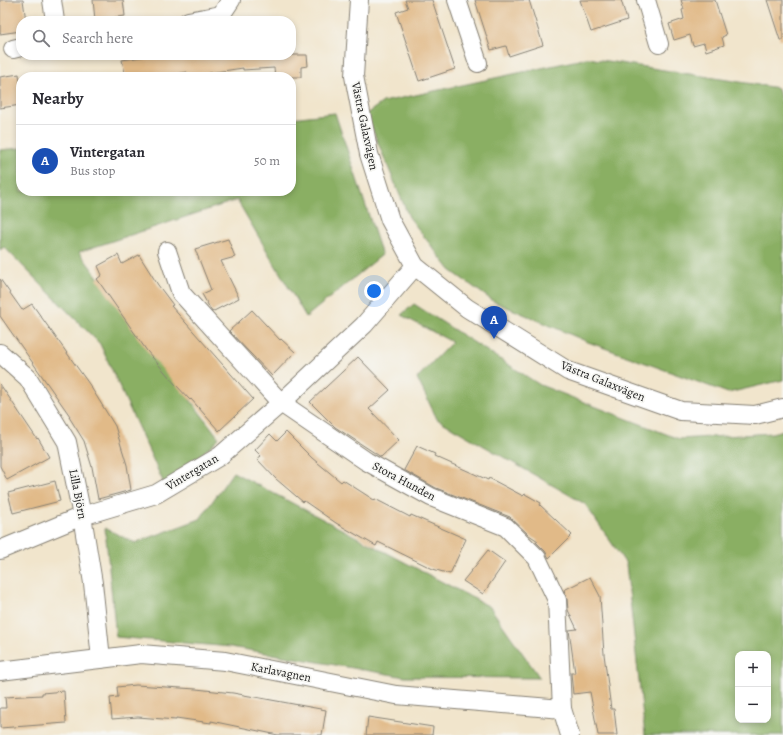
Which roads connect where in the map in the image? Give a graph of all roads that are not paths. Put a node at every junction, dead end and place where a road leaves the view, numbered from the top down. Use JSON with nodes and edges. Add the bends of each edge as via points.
{"nodes":[{"id":1,"x":52,"y":0,"type":"edge"},
{"id":2,"x":230,"y":0,"type":"edge"},
{"id":3,"x":359,"y":0,"type":"edge"},
{"id":4,"x":457,"y":0,"type":"edge"},
{"id":5,"x":646,"y":0,"type":"edge"},
{"id":6,"x":55,"y":16,"type":"edge"},
{"id":7,"x":216,"y":16,"type":"edge"},
{"id":8,"x":659,"y":44,"type":"dead end"},
{"id":9,"x":478,"y":62,"type":"dead end"},
{"id":10,"x":167,"y":251,"type":"dead end"},
{"id":11,"x":415,"y":266,"type":"junction"},
{"id":12,"x":0,"y":353,"type":"edge"},
{"id":13,"x":281,"y":403,"type":"junction"},
{"id":14,"x":783,"y":408,"type":"edge"},
{"id":15,"x":82,"y":516,"type":"junction"},
{"id":16,"x":0,"y":550,"type":"edge"},
{"id":17,"x":101,"y":659,"type":"junction"},
{"id":18,"x":0,"y":671,"type":"edge"},
{"id":19,"x":562,"y":709,"type":"junction"},
{"id":20,"x":570,"y":735,"type":"edge"}],
"edges":[{"from":1,"to":6,"type":"street"},
{"from":2,"to":7,"type":"street","via":[[221,15]]},
{"from":3,"to":11,"type":"street","name":"Västra Galaxvägen","via":[[354,76],[369,154],[390,220]]},
{"from":4,"to":9,"type":"street"},
{"from":5,"to":8,"type":"street"},
{"from":10,"to":13,"type":"street","name":"Stora Hunden","via":[[181,293]]},
{"from":11,"to":13,"type":"street","name":"Vintergatan","via":[[364,325]]},
{"from":11,"to":14,"type":"street","name":"Västra Galaxvägen","via":[[466,308],[568,371],[681,411],[755,415]]},
{"from":12,"to":15,"type":"street","name":"Lilla Björn","via":[[28,378],[67,442]]},
{"from":13,"to":15,"type":"street","name":"Vintergatan","via":[[220,456],[156,494]]},
{"from":13,"to":19,"type":"street","name":"Stora Hunden","via":[[366,461],[431,496],[506,527],[537,558],[556,600]]},
{"from":15,"to":16,"type":"street","name":"Vintergatan"},
{"from":15,"to":17,"type":"street","name":"Lilla Björn"},
{"from":17,"to":18,"type":"street","name":"Karlavagnen"},
{"from":17,"to":19,"type":"street","name":"Karlavagnen","via":[[141,654],[225,661],[396,695]]},
{"from":19,"to":20,"type":"street","name":"Stora Hunden"}]}
